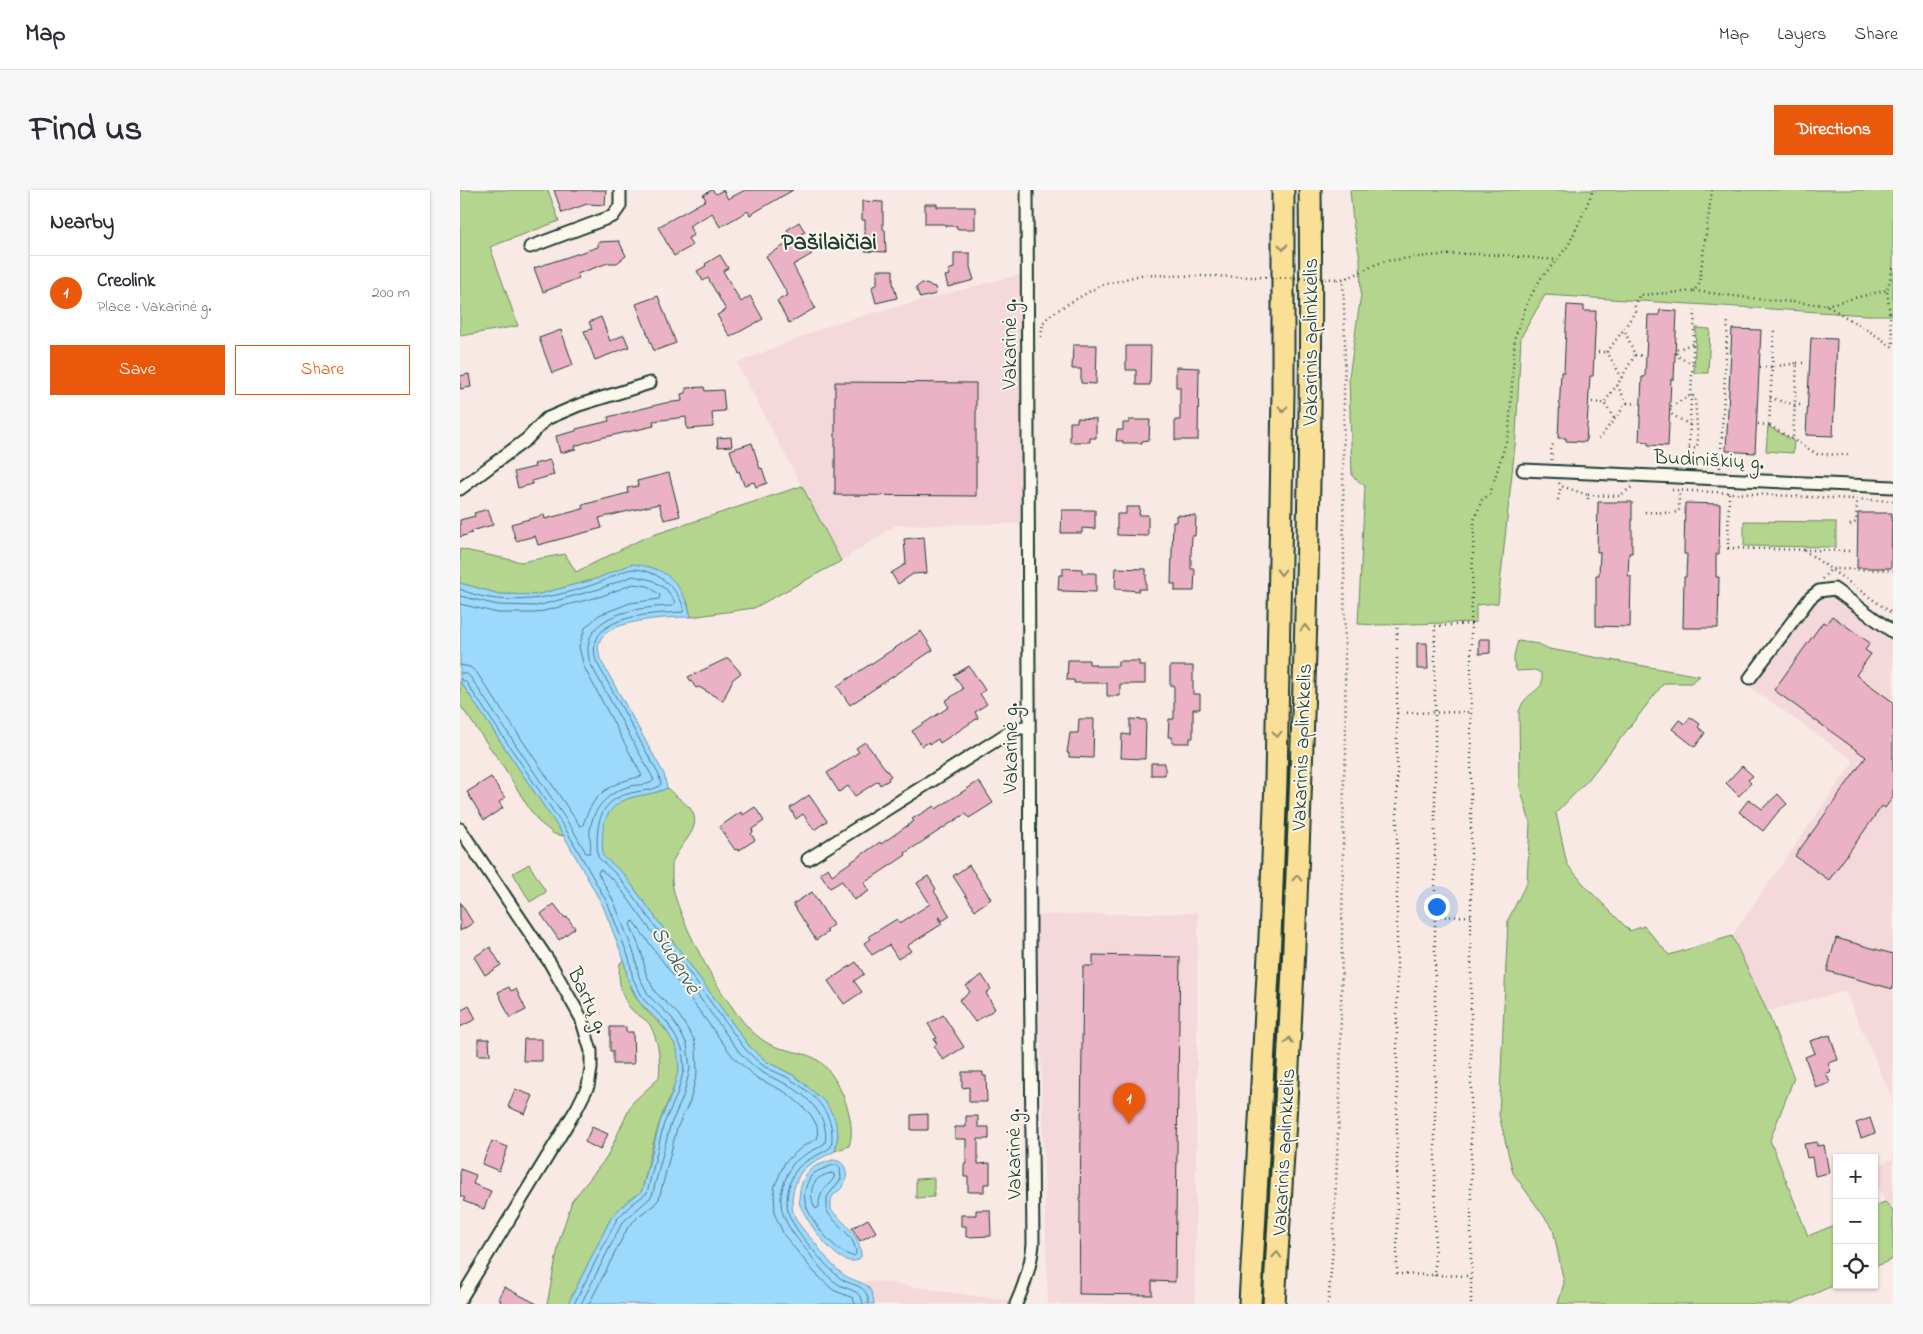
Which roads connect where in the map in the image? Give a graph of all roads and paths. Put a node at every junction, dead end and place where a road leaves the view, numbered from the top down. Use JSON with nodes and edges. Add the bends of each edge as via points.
{"nodes":[{"id":1,"x":620,"y":190,"type":"edge"},
{"id":2,"x":1027,"y":190,"type":"edge"},
{"id":3,"x":1310,"y":190,"type":"edge"},
{"id":4,"x":1592,"y":190,"type":"edge"},
{"id":5,"x":1712,"y":190,"type":"edge"},
{"id":6,"x":1282,"y":193,"type":"edge"},
{"id":7,"x":530,"y":247,"type":"dead end"},
{"id":8,"x":1557,"y":260,"type":"junction"},
{"id":9,"x":1893,"y":268,"type":"edge"},
{"id":10,"x":1343,"y":279,"type":"junction"},
{"id":11,"x":1694,"y":290,"type":"junction"},
{"id":12,"x":1887,"y":290,"type":"junction"},
{"id":13,"x":1826,"y":306,"type":"junction"},
{"id":14,"x":1695,"y":308,"type":"dead end"},
{"id":15,"x":1728,"y":318,"type":"dead end"},
{"id":16,"x":1624,"y":329,"type":"junction"},
{"id":17,"x":1774,"y":331,"type":"dead end"},
{"id":18,"x":1040,"y":342,"type":"dead end"},
{"id":19,"x":1694,"y":343,"type":"junction"},
{"id":20,"x":1893,"y":343,"type":"edge"},
{"id":21,"x":1893,"y":347,"type":"edge"},
{"id":22,"x":1598,"y":352,"type":"dead end"},
{"id":23,"x":1607,"y":352,"type":"junction"},
{"id":24,"x":1636,"y":355,"type":"junction"},
{"id":25,"x":1643,"y":356,"type":"dead end"},
{"id":26,"x":1797,"y":363,"type":"junction"},
{"id":27,"x":1807,"y":363,"type":"dead end"},
{"id":28,"x":1693,"y":364,"type":"junction"},
{"id":29,"x":1760,"y":366,"type":"dead end"},
{"id":30,"x":1772,"y":367,"type":"junction"},
{"id":31,"x":1622,"y":378,"type":"junction"},
{"id":32,"x":650,"y":383,"type":"dead end"},
{"id":33,"x":1617,"y":385,"type":"junction"},
{"id":34,"x":1691,"y":395,"type":"junction"},
{"id":35,"x":1770,"y":398,"type":"junction"},
{"id":36,"x":1592,"y":402,"type":"dead end"},
{"id":37,"x":1604,"y":403,"type":"junction"},
{"id":38,"x":1627,"y":403,"type":"junction"},
{"id":39,"x":1637,"y":404,"type":"dead end"},
{"id":40,"x":1795,"y":405,"type":"junction"},
{"id":41,"x":1804,"y":405,"type":"dead end"},
{"id":42,"x":1614,"y":419,"type":"junction"},
{"id":43,"x":1758,"y":424,"type":"dead end"},
{"id":44,"x":1690,"y":425,"type":"junction"},
{"id":45,"x":1769,"y":425,"type":"junction"},
{"id":46,"x":1599,"y":439,"type":"dead end"},
{"id":47,"x":1793,"y":439,"type":"junction"},
{"id":48,"x":1554,"y":442,"type":"dead end"},
{"id":49,"x":1689,"y":449,"type":"junction"},
{"id":50,"x":1851,"y":455,"type":"dead end"},
{"id":51,"x":1551,"y":460,"type":"dead end"},
{"id":52,"x":1688,"y":466,"type":"dead end"},
{"id":53,"x":1720,"y":468,"type":"dead end"},
{"id":54,"x":1523,"y":470,"type":"dead end"},
{"id":55,"x":1558,"y":481,"type":"dead end"},
{"id":56,"x":1561,"y":486,"type":"junction"},
{"id":57,"x":1634,"y":486,"type":"dead end"},
{"id":58,"x":1893,"y":487,"type":"edge"},
{"id":59,"x":460,"y":489,"type":"edge"},
{"id":60,"x":1680,"y":490,"type":"dead end"},
{"id":61,"x":1728,"y":493,"type":"dead end"},
{"id":62,"x":1588,"y":495,"type":"junction"},
{"id":63,"x":1558,"y":500,"type":"dead end"},
{"id":64,"x":1588,"y":500,"type":"dead end"},
{"id":65,"x":1858,"y":500,"type":"dead end"},
{"id":66,"x":1645,"y":512,"type":"dead end"},
{"id":67,"x":1850,"y":525,"type":"dead end"},
{"id":68,"x":1728,"y":548,"type":"junction"},
{"id":69,"x":1803,"y":550,"type":"junction"},
{"id":70,"x":1850,"y":550,"type":"dead end"},
{"id":71,"x":1731,"y":552,"type":"dead end"},
{"id":72,"x":1831,"y":569,"type":"junction"},
{"id":73,"x":1893,"y":570,"type":"edge"},
{"id":74,"x":1822,"y":590,"type":"junction"},
{"id":75,"x":1893,"y":614,"type":"edge"},
{"id":76,"x":1471,"y":624,"type":"junction"},
{"id":77,"x":1397,"y":628,"type":"dead end"},
{"id":78,"x":1893,"y":632,"type":"edge"},
{"id":79,"x":1750,"y":678,"type":"dead end"},
{"id":80,"x":1435,"y":712,"type":"junction"},
{"id":81,"x":1471,"y":712,"type":"junction"},
{"id":82,"x":1397,"y":713,"type":"junction"},
{"id":83,"x":1029,"y":728,"type":"junction"},
{"id":84,"x":460,"y":829,"type":"edge"},
{"id":85,"x":808,"y":859,"type":"dead end"},
{"id":86,"x":1471,"y":916,"type":"junction"},
{"id":87,"x":1435,"y":917,"type":"junction"},
{"id":88,"x":1435,"y":1276,"type":"junction"},
{"id":89,"x":1471,"y":1276,"type":"junction"},
{"id":90,"x":460,"y":1300,"type":"edge"},
{"id":91,"x":1016,"y":1304,"type":"edge"},
{"id":92,"x":1250,"y":1304,"type":"edge"},
{"id":93,"x":1274,"y":1304,"type":"edge"},
{"id":94,"x":1328,"y":1304,"type":"edge"},
{"id":95,"x":1470,"y":1304,"type":"edge"}],
"edges":[{"from":1,"to":7,"type":"street","via":[[620,206],[613,216]]},
{"from":2,"to":83,"type":"street","name":"Vakarinė g."},
{"from":93,"to":3,"type":"highway","name":"Vakarinis aplinkkelis","one_way":true,"via":[[1300,786],[1310,371]]},
{"from":4,"to":8,"type":"path","via":[[1569,244]]},
{"from":5,"to":11,"type":"path","via":[[1699,284]]},
{"from":6,"to":92,"type":"highway","name":"Vakarinis aplinkkelis","one_way":true,"via":[[1284,283],[1276,780]]},
{"from":8,"to":10,"type":"path","via":[[1472,254],[1430,257],[1385,262]]},
{"from":8,"to":76,"type":"path","via":[[1540,278],[1515,337],[1509,432],[1490,494],[1482,500],[1474,520]]},
{"from":9,"to":12,"type":"path"},
{"from":10,"to":18,"type":"path","bridge":true,"via":[[1141,275],[1099,286],[1050,316],[1043,323]]},
{"from":10,"to":94,"type":"path","via":[[1346,755],[1340,1091]]},
{"from":11,"to":13,"type":"path"},
{"from":11,"to":16,"type":"path","via":[[1640,295]]},
{"from":12,"to":13,"type":"path"},
{"from":12,"to":20,"type":"path"},
{"from":13,"to":21,"type":"path"},
{"from":14,"to":19,"type":"path"},
{"from":15,"to":53,"type":"path"},
{"from":16,"to":23,"type":"path"},
{"from":16,"to":24,"type":"path"},
{"from":17,"to":30,"type":"path"},
{"from":19,"to":28,"type":"path"},
{"from":19,"to":28,"type":"path","via":[[1676,350],[1677,356]]},
{"from":22,"to":23,"type":"path"},
{"from":23,"to":31,"type":"path"},
{"from":24,"to":25,"type":"path"},
{"from":24,"to":31,"type":"path"},
{"from":26,"to":27,"type":"path"},
{"from":26,"to":30,"type":"path"},
{"from":26,"to":40,"type":"path"},
{"from":28,"to":34,"type":"path"},
{"from":29,"to":30,"type":"path"},
{"from":30,"to":35,"type":"path"},
{"from":31,"to":33,"type":"path"},
{"from":32,"to":59,"type":"street","via":[[546,419],[527,439]]},
{"from":33,"to":37,"type":"path"},
{"from":33,"to":38,"type":"path"},
{"from":34,"to":44,"type":"path"},
{"from":34,"to":44,"type":"path","via":[[1670,407],[1671,414]]},
{"from":34,"to":49,"type":"path","via":[[1695,397],[1698,443],[1696,448]]},
{"from":35,"to":40,"type":"path"},
{"from":35,"to":45,"type":"path"},
{"from":36,"to":37,"type":"path"},
{"from":37,"to":42,"type":"path"},
{"from":38,"to":39,"type":"path"},
{"from":38,"to":42,"type":"path"},
{"from":40,"to":41,"type":"path"},
{"from":40,"to":47,"type":"path"},
{"from":42,"to":46,"type":"path"},
{"from":43,"to":45,"type":"path"},
{"from":44,"to":49,"type":"path"},
{"from":45,"to":47,"type":"path"},
{"from":47,"to":50,"type":"path","via":[[1817,454]]},
{"from":48,"to":51,"type":"path"},
{"from":49,"to":52,"type":"path"},
{"from":54,"to":58,"type":"street","name":"Budiniškių g."},
{"from":55,"to":56,"type":"path"},
{"from":56,"to":62,"type":"path"},
{"from":56,"to":63,"type":"path"},
{"from":57,"to":62,"type":"path","via":[[1619,496]]},
{"from":60,"to":66,"type":"path","via":[[1680,511]]},
{"from":61,"to":68,"type":"path"},
{"from":62,"to":64,"type":"path"},
{"from":65,"to":67,"type":"path","via":[[1856,522]]},
{"from":68,"to":69,"type":"path"},
{"from":68,"to":71,"type":"path"},
{"from":69,"to":70,"type":"path"},
{"from":69,"to":72,"type":"path"},
{"from":72,"to":73,"type":"path"},
{"from":72,"to":74,"type":"path","via":[[1821,579]]},
{"from":72,"to":75,"type":"path"},
{"from":74,"to":78,"type":"street","via":[[1834,589]]},
{"from":74,"to":79,"type":"street","via":[[1814,593]]},
{"from":76,"to":80,"type":"path","via":[[1435,626]]},
{"from":76,"to":81,"type":"path"},
{"from":77,"to":82,"type":"path"},
{"from":80,"to":81,"type":"path"},
{"from":80,"to":82,"type":"path"},
{"from":80,"to":87,"type":"path"},
{"from":81,"to":86,"type":"path"},
{"from":82,"to":88,"type":"path","via":[[1397,1274]]},
{"from":83,"to":85,"type":"street","via":[[1011,731]]},
{"from":83,"to":91,"type":"street","name":"Vakarinė g.","via":[[1033,1244],[1032,1260]]},
{"from":84,"to":90,"type":"street","name":"Bartų g.","via":[[550,963],[581,1018],[591,1051],[588,1086],[577,1108]]},
{"from":86,"to":87,"type":"path"},
{"from":86,"to":89,"type":"path"},
{"from":87,"to":88,"type":"path"},
{"from":88,"to":89,"type":"path"},
{"from":89,"to":95,"type":"path"}]}
